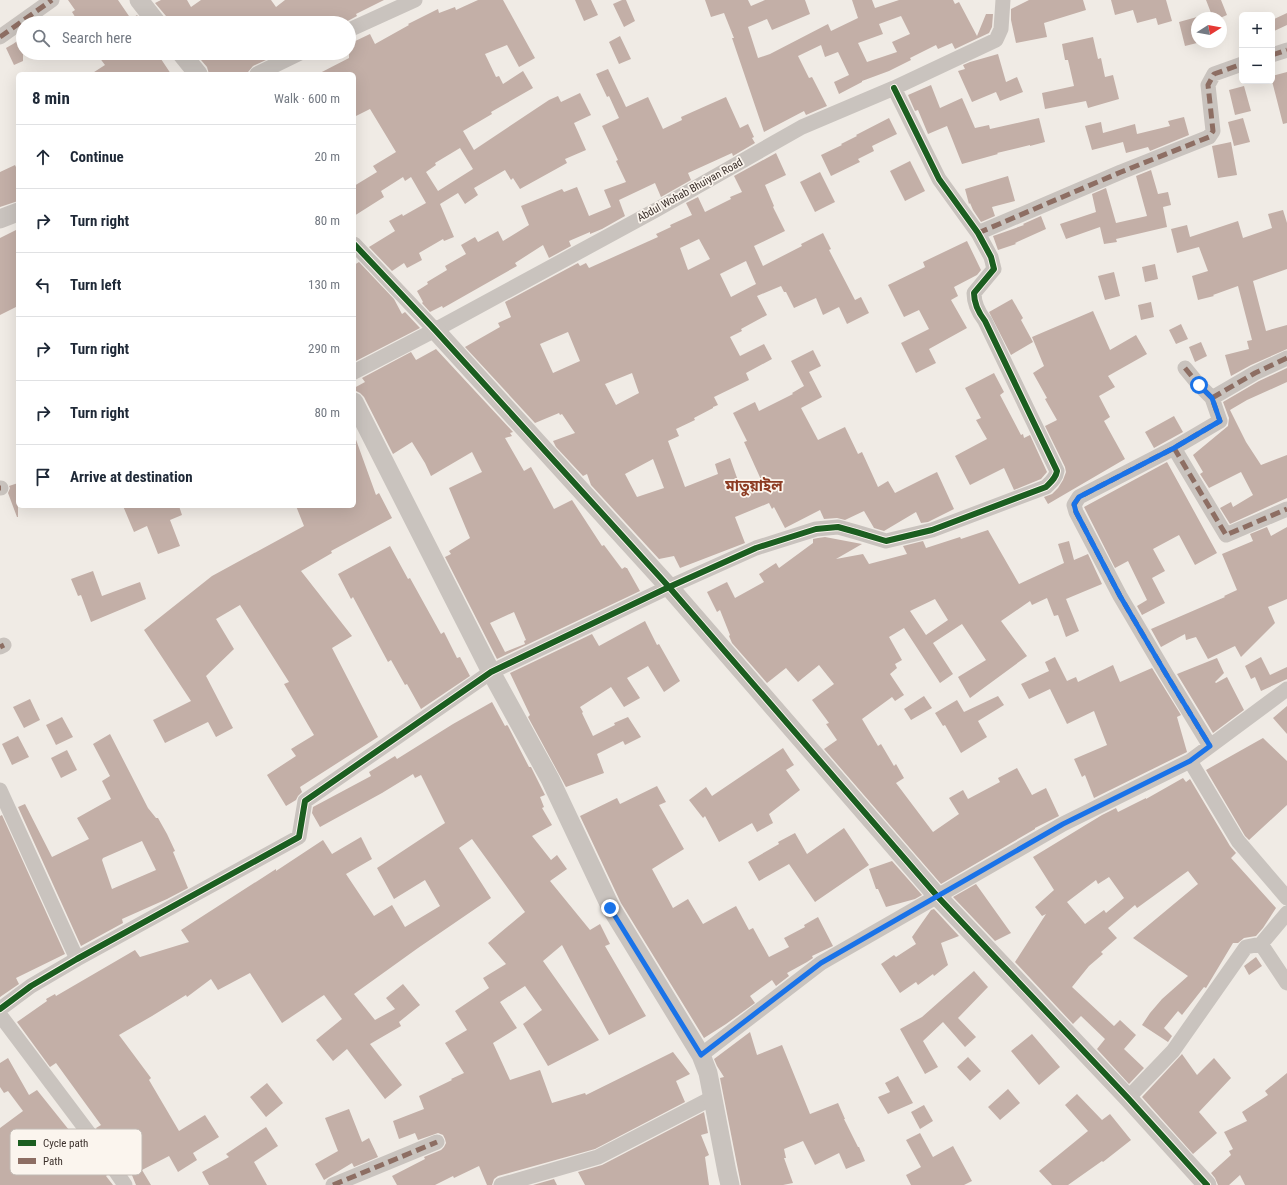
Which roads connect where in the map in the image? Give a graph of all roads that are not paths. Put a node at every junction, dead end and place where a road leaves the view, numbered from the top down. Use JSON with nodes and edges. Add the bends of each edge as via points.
{"nodes":[{"id":1,"x":52,"y":0,"type":"edge"},
{"id":2,"x":139,"y":0,"type":"edge"},
{"id":3,"x":414,"y":0,"type":"edge"},
{"id":4,"x":1003,"y":0,"type":"edge"},
{"id":5,"x":30,"y":16,"type":"edge"},
{"id":6,"x":152,"y":16,"type":"edge"},
{"id":7,"x":16,"y":26,"type":"edge"},
{"id":8,"x":356,"y":27,"type":"edge"},
{"id":9,"x":0,"y":37,"type":"edge"},
{"id":10,"x":1287,"y":50,"type":"edge"},
{"id":11,"x":1275,"y":53,"type":"edge"},
{"id":12,"x":187,"y":60,"type":"edge"},
{"id":13,"x":286,"y":60,"type":"edge"},
{"id":14,"x":1239,"y":65,"type":"edge"},
{"id":15,"x":196,"y":72,"type":"edge"},
{"id":16,"x":261,"y":72,"type":"edge"},
{"id":17,"x":894,"y":88,"type":"junction"},
{"id":18,"x":16,"y":213,"type":"edge"},
{"id":19,"x":0,"y":219,"type":"edge"},
{"id":20,"x":978,"y":233,"type":"junction"},
{"id":21,"x":356,"y":246,"type":"edge"},
{"id":22,"x":435,"y":330,"type":"junction"},
{"id":23,"x":1287,"y":358,"type":"edge"},
{"id":24,"x":1185,"y":368,"type":"dead end"},
{"id":25,"x":356,"y":371,"type":"edge"},
{"id":26,"x":1212,"y":398,"type":"junction"},
{"id":27,"x":356,"y":406,"type":"edge"},
{"id":28,"x":1174,"y":448,"type":"junction"},
{"id":29,"x":1287,"y":509,"type":"edge"},
{"id":30,"x":669,"y":587,"type":"junction"},
{"id":31,"x":491,"y":672,"type":"junction"},
{"id":32,"x":1287,"y":689,"type":"edge"},
{"id":33,"x":1210,"y":746,"type":"junction"},
{"id":34,"x":1190,"y":761,"type":"junction"},
{"id":35,"x":0,"y":790,"type":"edge"},
{"id":36,"x":938,"y":897,"type":"junction"},
{"id":37,"x":1287,"y":898,"type":"edge"},
{"id":38,"x":1287,"y":913,"type":"edge"},
{"id":39,"x":1261,"y":944,"type":"junction"},
{"id":40,"x":77,"y":959,"type":"junction"},
{"id":41,"x":1287,"y":983,"type":"edge"},
{"id":42,"x":0,"y":1009,"type":"edge"},
{"id":43,"x":0,"y":1015,"type":"edge"},
{"id":44,"x":701,"y":1055,"type":"junction"},
{"id":45,"x":712,"y":1098,"type":"junction"},
{"id":46,"x":1128,"y":1098,"type":"junction"},
{"id":47,"x":86,"y":1129,"type":"edge"},
{"id":48,"x":437,"y":1142,"type":"dead end"},
{"id":49,"x":118,"y":1175,"type":"edge"},
{"id":50,"x":125,"y":1185,"type":"edge"},
{"id":51,"x":333,"y":1185,"type":"edge"},
{"id":52,"x":501,"y":1185,"type":"edge"},
{"id":53,"x":730,"y":1185,"type":"edge"},
{"id":54,"x":1207,"y":1185,"type":"edge"}],
"edges":[{"from":1,"to":5,"type":"street"},
{"from":2,"to":6,"type":"street"},
{"from":3,"to":8,"type":"street"},
{"from":4,"to":17,"type":"street","name":"Abdul Wohab Bhuiyan Road","via":[[1002,29],[996,40]]},
{"from":7,"to":9,"type":"street"},
{"from":10,"to":11,"type":"street"},
{"from":12,"to":15,"type":"street"},
{"from":13,"to":16,"type":"street"},
{"from":14,"to":20,"type":"street","via":[[1214,74],[1208,85],[1213,130],[1209,137]]},
{"from":17,"to":20,"type":"street","via":[[939,179]]},
{"from":17,"to":22,"type":"street","name":"Abdul Wohab Bhuiyan Road","via":[[802,127]]},
{"from":18,"to":19,"type":"street"},
{"from":20,"to":30,"type":"street","via":[[992,257],[994,269],[974,292],[974,301],[1057,471],[1053,480],[1046,487],[932,530],[886,541],[838,527],[816,529],[756,548]]},
{"from":21,"to":22,"type":"street"},
{"from":22,"to":25,"type":"street","name":"Abdul Wohab Bhuiyan Road"},
{"from":22,"to":30,"type":"street"},
{"from":23,"to":26,"type":"street"},
{"from":24,"to":26,"type":"street"},
{"from":26,"to":28,"type":"street","via":[[1220,421]]},
{"from":27,"to":31,"type":"street"},
{"from":28,"to":29,"type":"street","via":[[1226,535]]},
{"from":28,"to":33,"type":"street","via":[[1079,497],[1074,504],[1120,596]]},
{"from":30,"to":31,"type":"street"},
{"from":30,"to":36,"type":"street"},
{"from":31,"to":40,"type":"street","via":[[305,800],[299,837]]},
{"from":31,"to":44,"type":"street","via":[[550,778],[610,908]]},
{"from":32,"to":33,"type":"street"},
{"from":33,"to":34,"type":"street"},
{"from":34,"to":36,"type":"street","via":[[1063,824]]},
{"from":34,"to":37,"type":"street","via":[[1238,841]]},
{"from":35,"to":40,"type":"street"},
{"from":36,"to":44,"type":"street","via":[[821,963]]},
{"from":36,"to":46,"type":"street"},
{"from":38,"to":39,"type":"street"},
{"from":39,"to":41,"type":"street"},
{"from":39,"to":46,"type":"street","via":[[1246,947],[1173,1051]]},
{"from":40,"to":42,"type":"street","via":[[31,986]]},
{"from":43,"to":47,"type":"street"},
{"from":44,"to":45,"type":"street","via":[[708,1073]]},
{"from":45,"to":52,"type":"street","via":[[598,1157]]},
{"from":45,"to":53,"type":"street"},
{"from":46,"to":54,"type":"street"},
{"from":48,"to":51,"type":"street"},
{"from":49,"to":50,"type":"street"}]}
